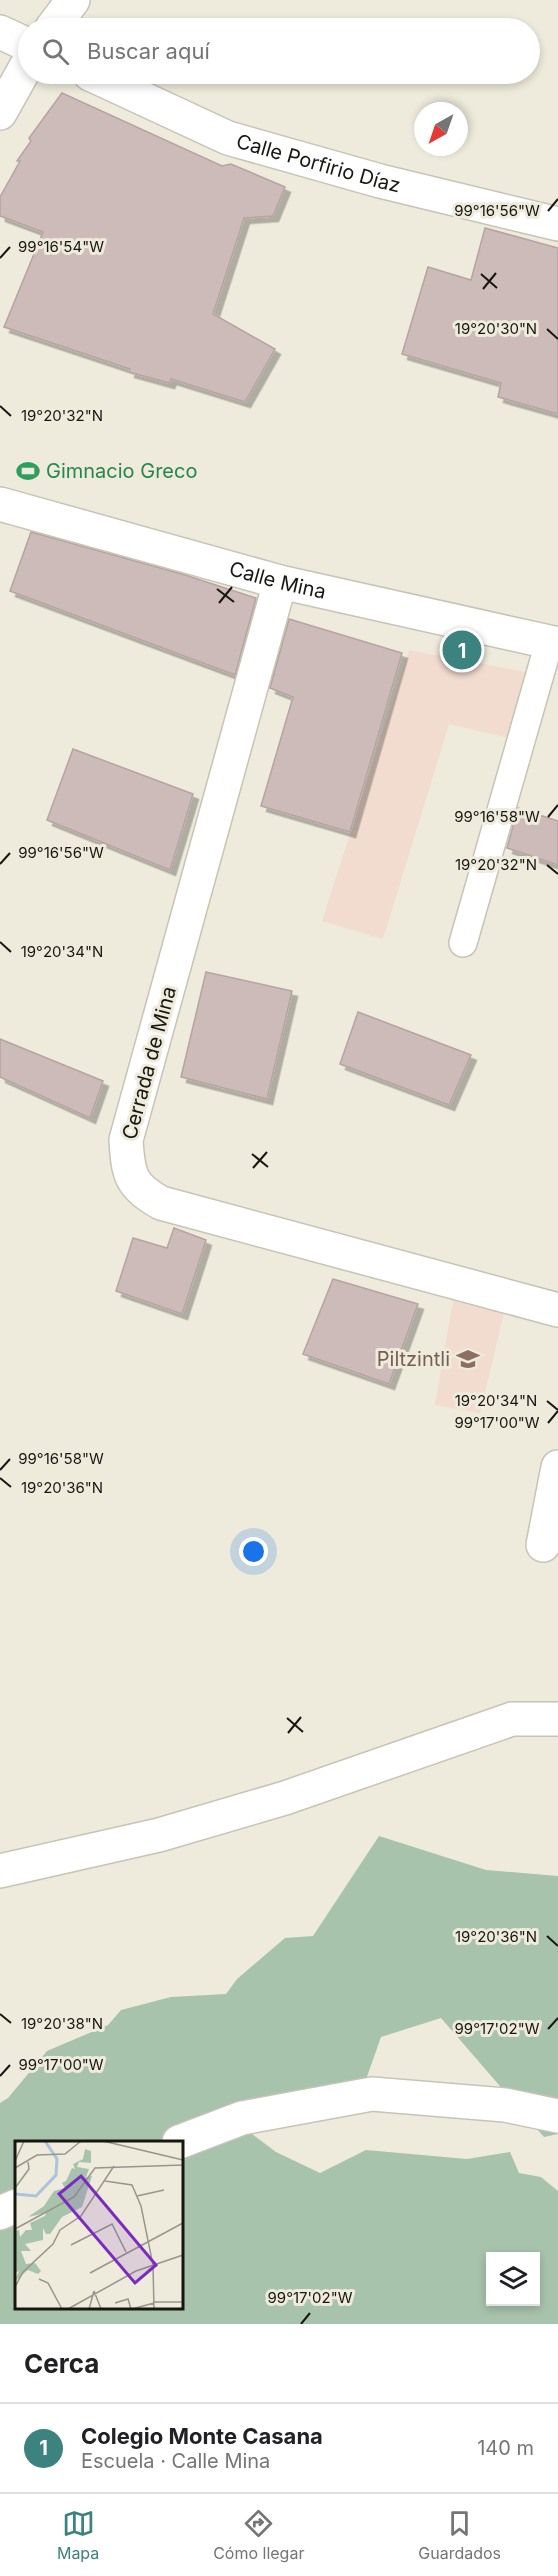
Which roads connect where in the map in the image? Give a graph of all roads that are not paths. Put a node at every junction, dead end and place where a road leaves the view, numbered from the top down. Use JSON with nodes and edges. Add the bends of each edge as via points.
{"nodes":[{"id":1,"x":73,"y":0,"type":"edge"},
{"id":2,"x":60,"y":18,"type":"edge"},
{"id":3,"x":0,"y":32,"type":"edge"},
{"id":4,"x":18,"y":40,"type":"edge"},
{"id":5,"x":18,"y":80,"type":"edge"},
{"id":6,"x":112,"y":84,"type":"edge"},
{"id":7,"x":0,"y":112,"type":"edge"},
{"id":8,"x":558,"y":224,"type":"edge"},
{"id":9,"x":0,"y":504,"type":"edge"},
{"id":10,"x":280,"y":582,"type":"junction"},
{"id":11,"x":554,"y":644,"type":"edge"},
{"id":12,"x":463,"y":943,"type":"dead end"},
{"id":13,"x":558,"y":1310,"type":"edge"},
{"id":14,"x":558,"y":1467,"type":"edge"},
{"id":15,"x":543,"y":1545,"type":"dead end"},
{"id":16,"x":558,"y":1719,"type":"edge"},
{"id":17,"x":0,"y":1871,"type":"edge"},
{"id":18,"x":558,"y":2116,"type":"edge"},
{"id":19,"x":182,"y":2141,"type":"edge"},
{"id":20,"x":15,"y":2206,"type":"edge"},
{"id":21,"x":0,"y":2213,"type":"edge"}],
"edges":[{"from":1,"to":2,"type":"street"},
{"from":3,"to":4,"type":"street"},
{"from":5,"to":7,"type":"street"},
{"from":6,"to":8,"type":"street","name":"Calle Porfirio Díaz","via":[[228,138],[380,181]]},
{"from":9,"to":10,"type":"street","name":"Calle Mina"},
{"from":10,"to":11,"type":"street","name":"Calle Mina"},
{"from":10,"to":13,"type":"street","name":"Cerrada de Mina","via":[[126,1140],[128,1172],[141,1192],[161,1203]]},
{"from":11,"to":12,"type":"lane"},
{"from":14,"to":15,"type":"street"},
{"from":16,"to":17,"type":"street","via":[[512,1719],[275,1801],[159,1836]]},
{"from":18,"to":19,"type":"street","via":[[505,2105],[372,2094],[242,2118]]},
{"from":20,"to":21,"type":"street"}]}
